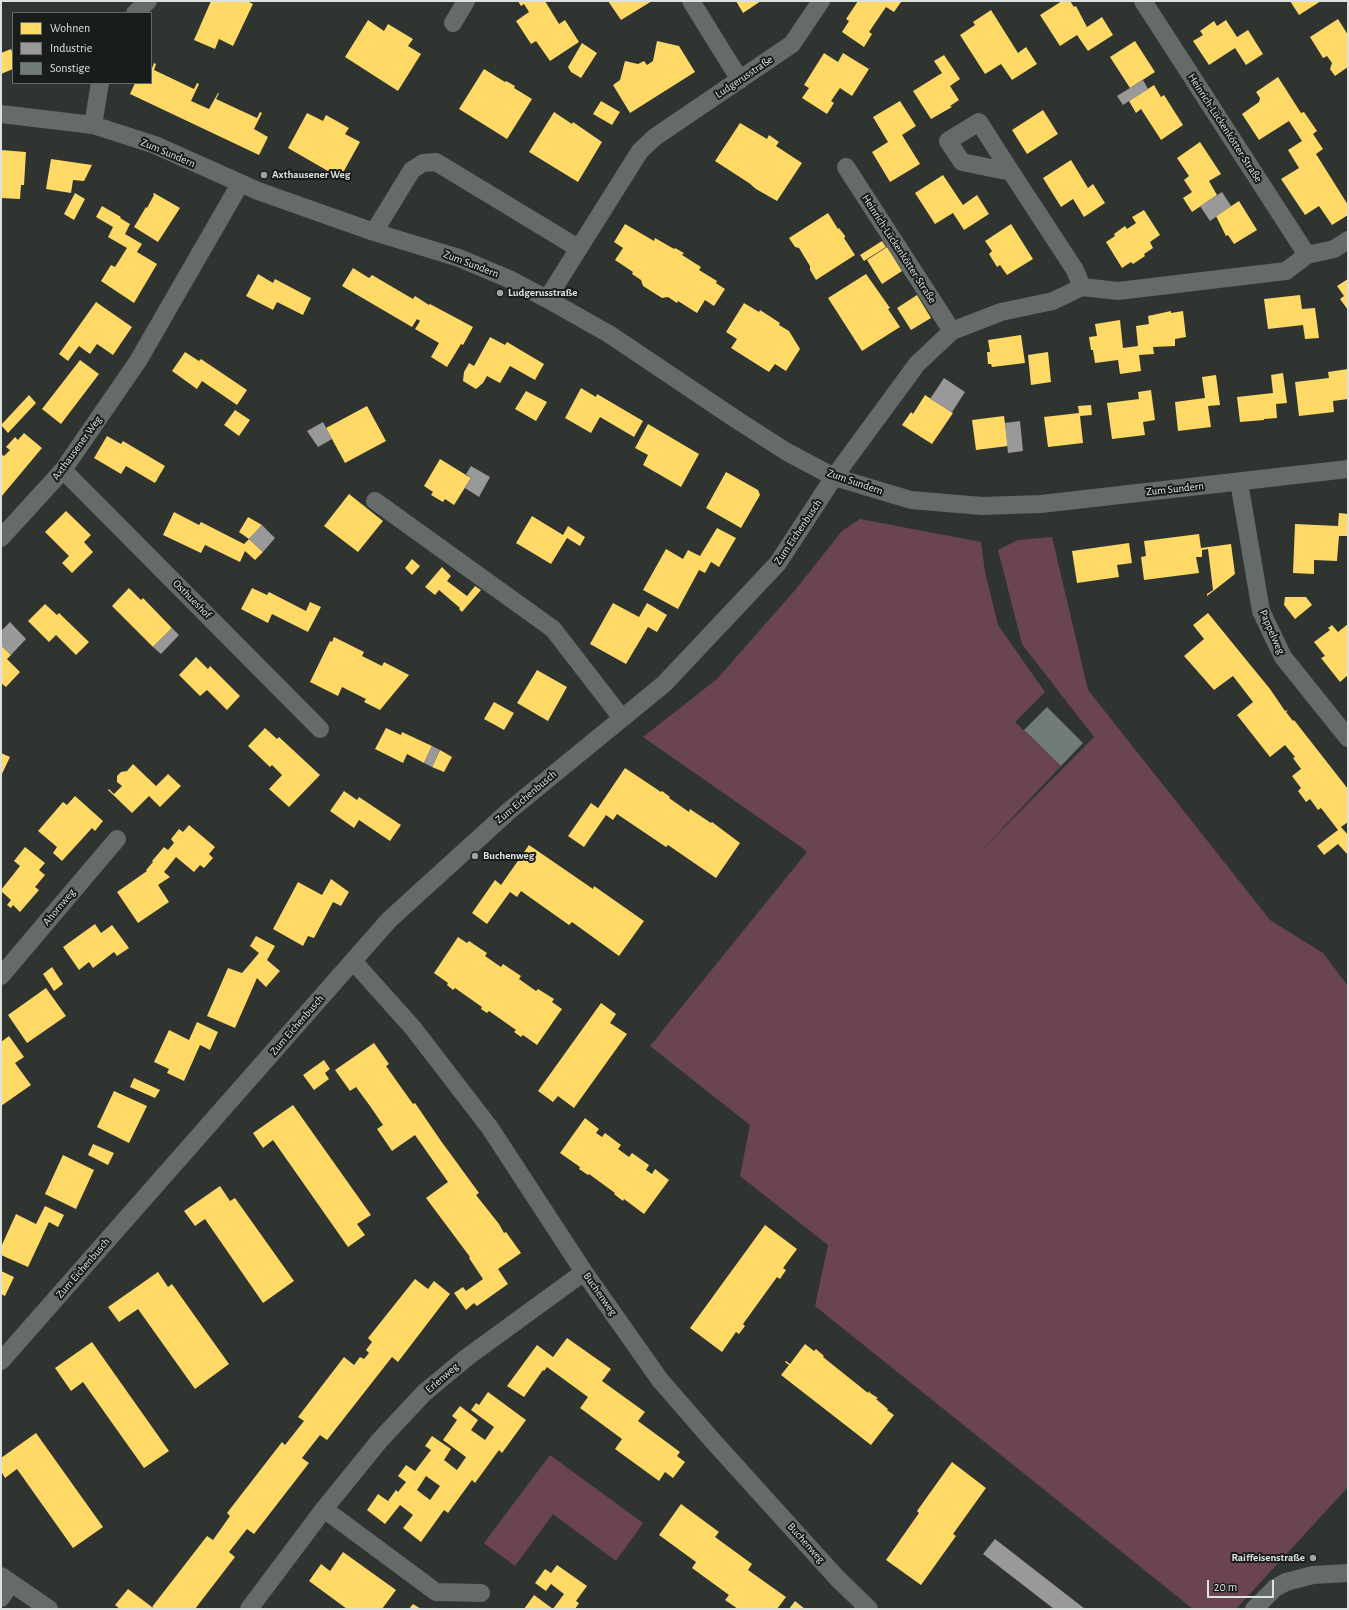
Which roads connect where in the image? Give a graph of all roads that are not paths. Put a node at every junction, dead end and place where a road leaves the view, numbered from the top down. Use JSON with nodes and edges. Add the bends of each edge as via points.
{"nodes":[{"id":1,"x":148,"y":1,"type":"edge"},
{"id":2,"x":466,"y":1,"type":"edge"},
{"id":3,"x":691,"y":1,"type":"edge"},
{"id":4,"x":821,"y":1,"type":"edge"},
{"id":5,"x":1142,"y":1,"type":"edge"},
{"id":6,"x":136,"y":12,"type":"edge"},
{"id":7,"x":453,"y":23,"type":"dead end"},
{"id":8,"x":740,"y":80,"type":"junction"},
{"id":9,"x":100,"y":84,"type":"edge"},
{"id":10,"x":1,"y":114,"type":"edge"},
{"id":11,"x":93,"y":125,"type":"junction"},
{"id":12,"x":846,"y":167,"type":"dead end"},
{"id":13,"x":1011,"y":172,"type":"dead end"},
{"id":14,"x":240,"y":184,"type":"junction"},
{"id":15,"x":374,"y":232,"type":"junction"},
{"id":16,"x":1348,"y":240,"type":"edge"},
{"id":17,"x":578,"y":248,"type":"junction"},
{"id":18,"x":1307,"y":255,"type":"junction"},
{"id":19,"x":1082,"y":287,"type":"junction"},
{"id":20,"x":547,"y":299,"type":"junction"},
{"id":21,"x":952,"y":331,"type":"junction"},
{"id":22,"x":1348,"y":469,"type":"edge"},
{"id":23,"x":63,"y":470,"type":"junction"},
{"id":24,"x":834,"y":477,"type":"junction"},
{"id":25,"x":1239,"y":482,"type":"junction"},
{"id":26,"x":375,"y":502,"type":"dead end"},
{"id":27,"x":1,"y":538,"type":"edge"},
{"id":28,"x":622,"y":718,"type":"junction"},
{"id":29,"x":320,"y":729,"type":"dead end"},
{"id":30,"x":1348,"y":738,"type":"edge"},
{"id":31,"x":117,"y":839,"type":"dead end"},
{"id":32,"x":353,"y":961,"type":"junction"},
{"id":33,"x":1,"y":976,"type":"edge"},
{"id":34,"x":584,"y":1272,"type":"junction"},
{"id":35,"x":1,"y":1360,"type":"edge"},
{"id":36,"x":324,"y":1509,"type":"junction"},
{"id":37,"x":1348,"y":1573,"type":"edge"},
{"id":38,"x":6,"y":1580,"type":"edge"},
{"id":39,"x":481,"y":1593,"type":"dead end"},
{"id":40,"x":1,"y":1598,"type":"edge"},
{"id":41,"x":48,"y":1609,"type":"edge"},
{"id":42,"x":250,"y":1609,"type":"edge"},
{"id":43,"x":868,"y":1609,"type":"edge"},
{"id":44,"x":1254,"y":1609,"type":"edge"}],
"edges":[{"from":1,"to":6,"type":"street"},
{"from":2,"to":7,"type":"street"},
{"from":3,"to":8,"type":"street"},
{"from":4,"to":8,"type":"street","name":"Ludgerusstraße","via":[[792,44]]},
{"from":5,"to":18,"type":"street","name":"Heinrich-Lückenkötter-Straße"},
{"from":8,"to":17,"type":"street","name":"Ludgerusstraße","via":[[655,137],[640,151]]},
{"from":9,"to":11,"type":"street"},
{"from":10,"to":11,"type":"street","name":"Zum Sundern"},
{"from":11,"to":14,"type":"street","name":"Zum Sundern","via":[[155,145]]},
{"from":12,"to":21,"type":"street","name":"Heinrich-Lückenkötter-Straße"},
{"from":13,"to":19,"type":"street","via":[[1075,270]]},
{"from":14,"to":15,"type":"street","name":"Zum Sundern"},
{"from":14,"to":23,"type":"street","name":"Axthausener Weg","via":[[138,361]]},
{"from":15,"to":17,"type":"street","via":[[412,170],[423,163],[436,162]]},
{"from":15,"to":20,"type":"street","name":"Zum Sundern","via":[[459,258],[509,279]]},
{"from":16,"to":18,"type":"street","via":[[1334,249]]},
{"from":17,"to":20,"type":"street","name":"Ludgerusstraße"},
{"from":18,"to":19,"type":"street","via":[[1286,271],[1118,291]]},
{"from":19,"to":21,"type":"street","via":[[1053,301],[1001,312]]},
{"from":20,"to":24,"type":"street","name":"Zum Sundern","via":[[609,334],[786,452]]},
{"from":21,"to":24,"type":"street","via":[[917,364]]},
{"from":22,"to":25,"type":"street","name":"Zum Sundern"},
{"from":23,"to":27,"type":"street","name":"Axthausener Weg"},
{"from":23,"to":29,"type":"street","name":"Osthueshof"},
{"from":24,"to":25,"type":"street","name":"Zum Sundern","via":[[911,500],[982,506],[1041,504]]},
{"from":24,"to":28,"type":"street","name":"Zum Eichenbusch","via":[[778,563],[664,684]]},
{"from":25,"to":30,"type":"street","name":"Pappelweg","via":[[1261,610],[1283,657]]},
{"from":26,"to":28,"type":"street","via":[[553,629]]},
{"from":28,"to":32,"type":"street","name":"Zum Eichenbusch","via":[[504,815],[389,920]]},
{"from":31,"to":33,"type":"street","name":"Ahornweg"},
{"from":32,"to":34,"type":"street","name":"Buchenweg","via":[[413,1028],[490,1128]]},
{"from":32,"to":35,"type":"street","name":"Zum Eichenbusch"},
{"from":34,"to":36,"type":"street","name":"Erlenweg","via":[[466,1358],[424,1393],[380,1440]]},
{"from":34,"to":43,"type":"street","name":"Buchenweg","via":[[660,1380],[827,1567]]},
{"from":36,"to":39,"type":"street","via":[[436,1592]]},
{"from":36,"to":42,"type":"street","name":"Erlenweg"},
{"from":37,"to":44,"type":"street","via":[[1314,1575],[1286,1582],[1271,1592]]},
{"from":38,"to":40,"type":"street"},
{"from":38,"to":41,"type":"street"}]}
